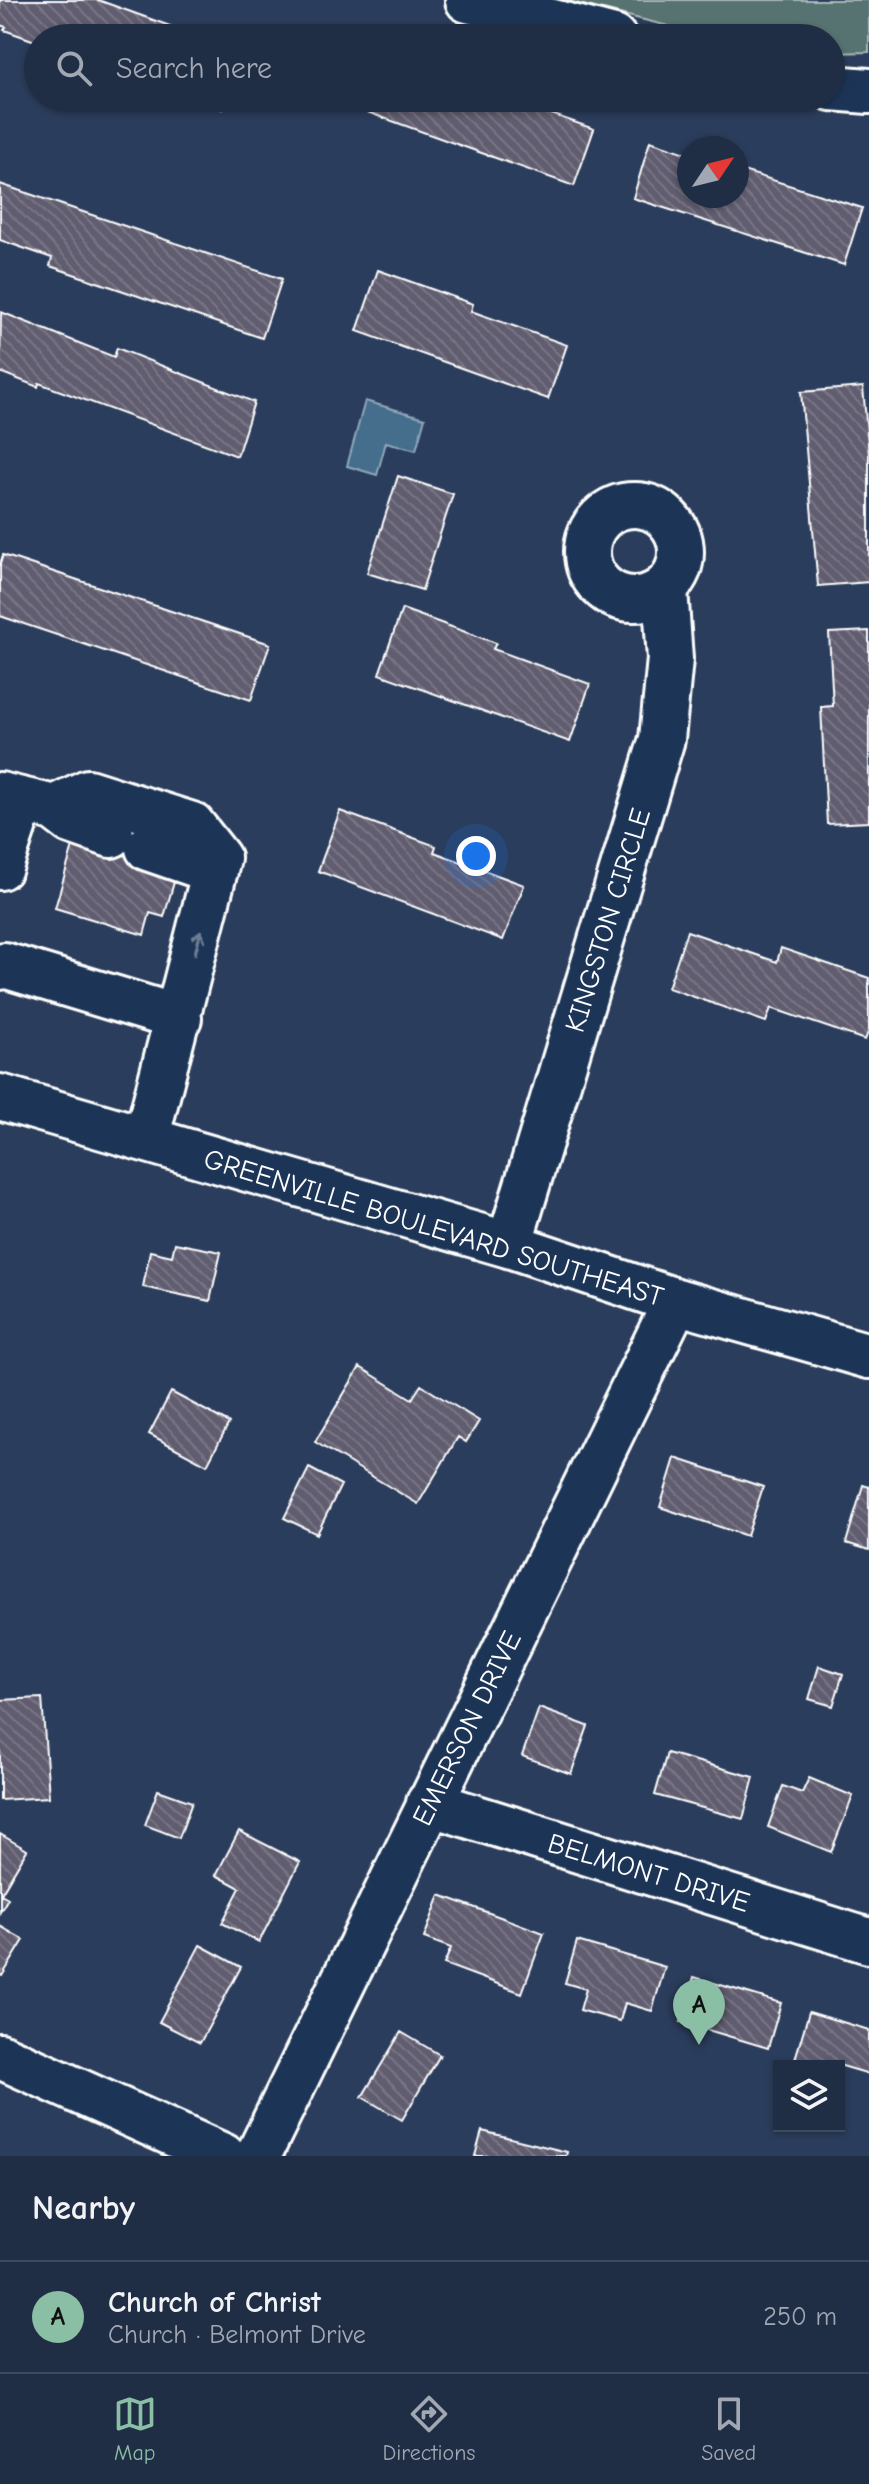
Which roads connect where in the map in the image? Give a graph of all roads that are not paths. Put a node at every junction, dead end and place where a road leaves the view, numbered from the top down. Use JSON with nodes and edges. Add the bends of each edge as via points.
{"nodes":[{"id":1,"x":468,"y":0,"type":"edge"},
{"id":2,"x":560,"y":24,"type":"edge"},
{"id":3,"x":845,"y":89,"type":"edge"},
{"id":4,"x":869,"y":91,"type":"edge"},
{"id":5,"x":665,"y":589,"type":"dead end"},
{"id":6,"x":25,"y":801,"type":"edge"},
{"id":7,"x":0,"y":867,"type":"edge"},
{"id":8,"x":215,"y":871,"type":"junction"},
{"id":9,"x":1,"y":962,"type":"edge"},
{"id":10,"x":179,"y":1018,"type":"junction"},
{"id":11,"x":0,"y":1097,"type":"edge"},
{"id":12,"x":146,"y":1139,"type":"junction"},
{"id":13,"x":509,"y":1245,"type":"junction"},
{"id":14,"x":676,"y":1301,"type":"junction"},
{"id":15,"x":869,"y":1356,"type":"edge"},
{"id":16,"x":429,"y":1803,"type":"junction"},
{"id":17,"x":869,"y":1941,"type":"edge"},
{"id":18,"x":0,"y":2056,"type":"edge"},
{"id":19,"x":223,"y":2156,"type":"edge"},
{"id":20,"x":258,"y":2156,"type":"edge"}],
"edges":[{"from":1,"to":2,"type":"main road"},
{"from":3,"to":4,"type":"main road"},
{"from":5,"to":13,"type":"main road","name":"KINGSTON CIRCLE","via":[[670,659],[662,739]]},
{"from":6,"to":7,"type":"main road"},
{"from":6,"to":8,"type":"main road"},
{"from":6,"to":8,"type":"main road","via":[[88,792],[192,825],[218,858]]},
{"from":10,"to":8,"type":"main road","one_way":true},
{"from":9,"to":10,"type":"main road"},
{"from":10,"to":12,"type":"main road"},
{"from":11,"to":12,"type":"main road","name":"GREENVILLE BOULEVARD SOUTHEAST"},
{"from":12,"to":13,"type":"main road","name":"GREENVILLE BOULEVARD SOUTHEAST"},
{"from":13,"to":14,"type":"main road","name":"GREENVILLE BOULEVARD SOUTHEAST"},
{"from":14,"to":15,"type":"main road","name":"GREENVILLE BOULEVARD SOUTHEAST"},
{"from":14,"to":16,"type":"main road","name":"EMERSON DRIVE"},
{"from":16,"to":17,"type":"main road","name":"BELMONT DRIVE"},
{"from":16,"to":20,"type":"main road","name":"EMERSON DRIVE"},
{"from":18,"to":19,"type":"main road"}]}
